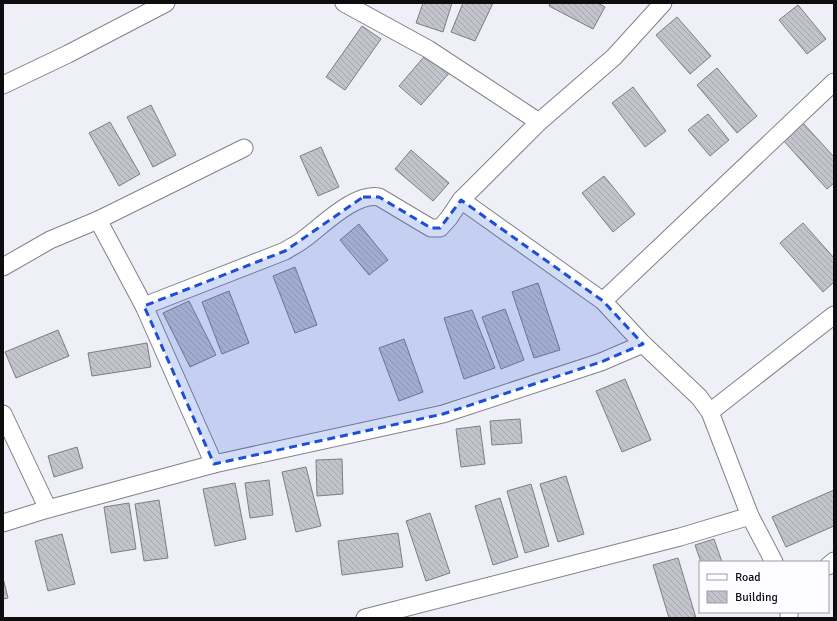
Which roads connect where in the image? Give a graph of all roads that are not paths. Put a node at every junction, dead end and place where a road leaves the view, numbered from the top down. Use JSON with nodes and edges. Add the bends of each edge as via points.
{"nodes":[{"id":1,"x":166,"y":3,"type":"edge"},
{"id":2,"x":344,"y":3,"type":"edge"},
{"id":3,"x":663,"y":3,"type":"edge"},
{"id":4,"x":834,"y":82,"type":"edge"},
{"id":5,"x":3,"y":85,"type":"edge"},
{"id":6,"x":539,"y":122,"type":"junction"},
{"id":7,"x":244,"y":148,"type":"dead end"},
{"id":8,"x":461,"y":200,"type":"junction"},
{"id":9,"x":98,"y":220,"type":"junction"},
{"id":10,"x":3,"y":267,"type":"edge"},
{"id":11,"x":603,"y":301,"type":"junction"},
{"id":12,"x":144,"y":306,"type":"junction"},
{"id":13,"x":834,"y":315,"type":"edge"},
{"id":14,"x":643,"y":344,"type":"junction"},
{"id":15,"x":710,"y":412,"type":"junction"},
{"id":16,"x":3,"y":414,"type":"edge"},
{"id":17,"x":214,"y":464,"type":"junction"},
{"id":18,"x":48,"y":509,"type":"junction"},
{"id":19,"x":750,"y":516,"type":"junction"},
{"id":20,"x":3,"y":523,"type":"edge"},
{"id":21,"x":773,"y":561,"type":"edge"},
{"id":22,"x":366,"y":618,"type":"edge"}],
"edges":[{"from":1,"to":5,"type":"street"},
{"from":2,"to":6,"type":"street","via":[[428,49]]},
{"from":3,"to":6,"type":"street","via":[[614,57]]},
{"from":4,"to":11,"type":"street"},
{"from":6,"to":8,"type":"street"},
{"from":7,"to":9,"type":"street"},
{"from":8,"to":11,"type":"street"},
{"from":8,"to":12,"type":"street","via":[[440,228],[431,228],[379,197],[363,198],[285,251]]},
{"from":9,"to":10,"type":"street","via":[[50,240]]},
{"from":9,"to":12,"type":"street"},
{"from":11,"to":14,"type":"street"},
{"from":12,"to":17,"type":"street"},
{"from":13,"to":15,"type":"street"},
{"from":14,"to":15,"type":"street","via":[[699,397]]},
{"from":14,"to":17,"type":"street","via":[[601,362],[443,414]]},
{"from":15,"to":19,"type":"street"},
{"from":16,"to":18,"type":"street"},
{"from":17,"to":18,"type":"street"},
{"from":18,"to":20,"type":"street"},
{"from":19,"to":21,"type":"street"},
{"from":19,"to":22,"type":"street"}]}
